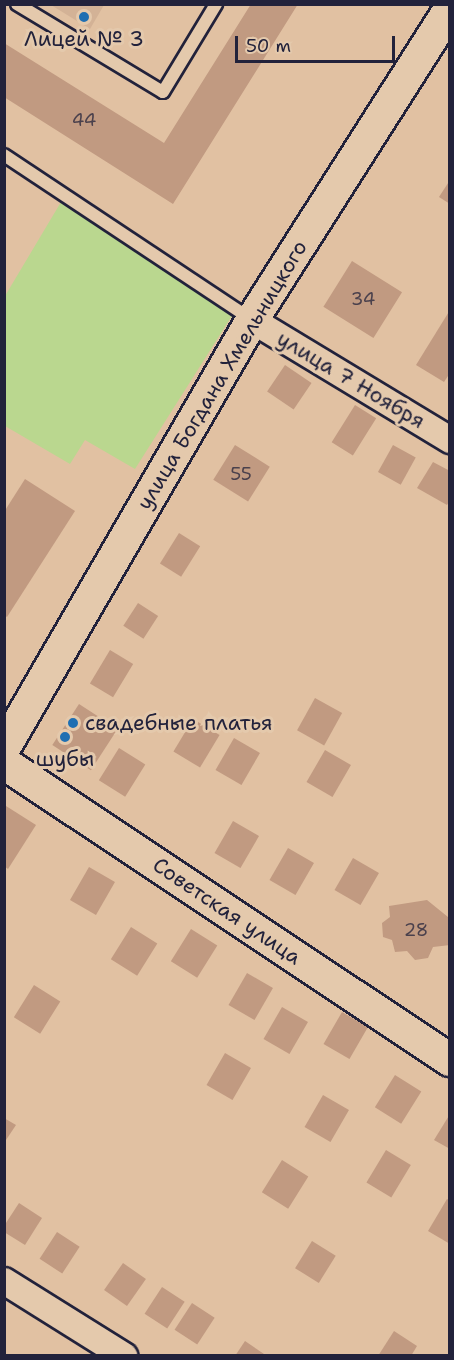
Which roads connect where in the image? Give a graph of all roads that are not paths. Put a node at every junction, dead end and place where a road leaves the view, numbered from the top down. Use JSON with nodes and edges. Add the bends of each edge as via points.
{"nodes":[{"id":1,"x":17,"y":4,"type":"edge"},
{"id":2,"x":216,"y":4,"type":"edge"},
{"id":3,"x":450,"y":9,"type":"edge"},
{"id":4,"x":4,"y":155,"type":"edge"},
{"id":5,"x":252,"y":320,"type":"junction"},
{"id":6,"x":450,"y":440,"type":"edge"},
{"id":7,"x":4,"y":747,"type":"edge"},
{"id":8,"x":4,"y":763,"type":"edge"},
{"id":9,"x":450,"y":1060,"type":"edge"},
{"id":10,"x":4,"y":1281,"type":"edge"},
{"id":11,"x":124,"y":1356,"type":"edge"}],
"edges":[{"from":1,"to":2,"type":"lane","via":[[163,92]]},
{"from":3,"to":5,"type":"street","name":"улица Богдана Хмельницкого"},
{"from":4,"to":5,"type":"lane"},
{"from":5,"to":6,"type":"street","name":"улица 7 Ноября"},
{"from":5,"to":7,"type":"street","name":"улица Богдана Хмельницкого"},
{"from":8,"to":9,"type":"street","name":"Советская улица"},
{"from":10,"to":11,"type":"street"}]}
